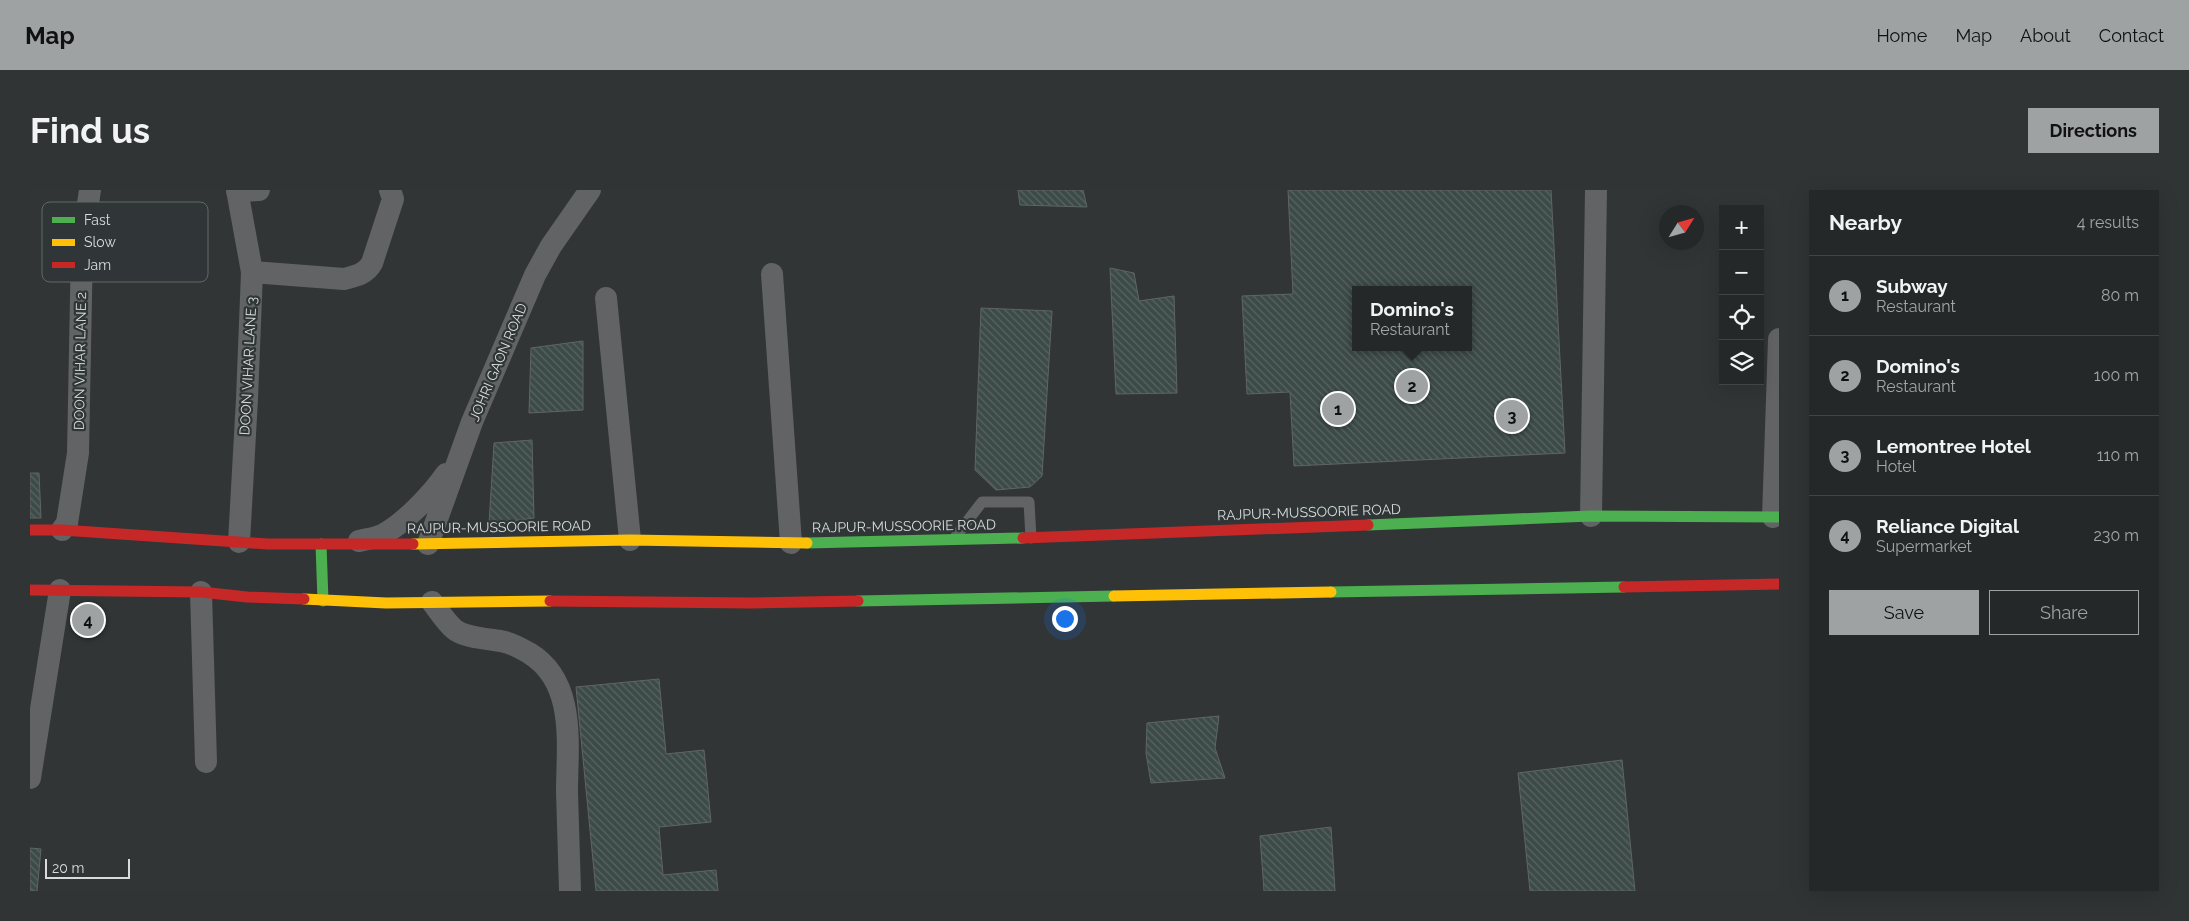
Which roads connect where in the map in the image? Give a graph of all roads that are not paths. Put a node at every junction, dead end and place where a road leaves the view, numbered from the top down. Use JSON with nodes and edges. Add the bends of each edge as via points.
{"nodes":[{"id":1,"x":245,"y":190,"type":"edge"},
{"id":2,"x":390,"y":190,"type":"edge"},
{"id":3,"x":590,"y":190,"type":"edge"},
{"id":4,"x":1596,"y":190,"type":"edge"},
{"id":5,"x":252,"y":272,"type":"junction"},
{"id":6,"x":772,"y":274,"type":"dead end"},
{"id":7,"x":81,"y":282,"type":"edge"},
{"id":8,"x":606,"y":298,"type":"dead end"},
{"id":9,"x":1779,"y":339,"type":"edge"},
{"id":10,"x":461,"y":452,"type":"junction"},
{"id":11,"x":1591,"y":516,"type":"junction"},
{"id":12,"x":1776,"y":517,"type":"edge"},
{"id":13,"x":30,"y":530,"type":"edge"},
{"id":14,"x":62,"y":530,"type":"junction"},
{"id":15,"x":1031,"y":538,"type":"junction"},
{"id":16,"x":630,"y":540,"type":"junction"},
{"id":17,"x":953,"y":540,"type":"junction"},
{"id":18,"x":238,"y":542,"type":"junction"},
{"id":19,"x":791,"y":543,"type":"junction"},
{"id":20,"x":321,"y":544,"type":"junction"},
{"id":21,"x":350,"y":544,"type":"junction"},
{"id":22,"x":428,"y":544,"type":"junction"},
{"id":23,"x":1779,"y":584,"type":"edge"},
{"id":24,"x":30,"y":590,"type":"edge"},
{"id":25,"x":60,"y":590,"type":"junction"},
{"id":26,"x":201,"y":592,"type":"junction"},
{"id":27,"x":323,"y":600,"type":"junction"},
{"id":28,"x":432,"y":602,"type":"junction"},
{"id":29,"x":206,"y":762,"type":"dead end"},
{"id":30,"x":30,"y":778,"type":"edge"},
{"id":31,"x":570,"y":891,"type":"edge"}],
"edges":[{"from":1,"to":5,"type":"street","name":"DOON VIHAR LANE 3"},
{"from":2,"to":5,"type":"street","via":[[393,199],[372,262],[359,275],[344,279]]},
{"from":3,"to":10,"type":"street","name":"JOHRI GAON ROAD","via":[[535,275]]},
{"from":4,"to":11,"type":"street"},
{"from":5,"to":18,"type":"street","name":"DOON VIHAR LANE 3"},
{"from":6,"to":19,"type":"street"},
{"from":7,"to":14,"type":"street","name":"DOON VIHAR LANE 2","via":[[78,453],[68,523]]},
{"from":8,"to":16,"type":"street"},
{"from":9,"to":12,"type":"street"},
{"from":10,"to":21,"type":"street","via":[[434,492],[408,516],[382,534]]},
{"from":10,"to":22,"type":"street","name":"JOHRI GAON ROAD"},
{"from":11,"to":12,"type":"main road","name":"RAJPUR-MUSSOORIE ROAD"},
{"from":11,"to":15,"type":"main road","name":"RAJPUR-MUSSOORIE ROAD"},
{"from":13,"to":14,"type":"main road","name":"RAJPUR-MUSSOORIE ROAD"},
{"from":14,"to":18,"type":"main road","name":"RAJPUR-MUSSOORIE ROAD"},
{"from":15,"to":17,"type":"main road","name":"RAJPUR-MUSSOORIE ROAD"},
{"from":15,"to":17,"type":"lane","via":[[1029,502],[982,502]]},
{"from":16,"to":19,"type":"main road","name":"RAJPUR-MUSSOORIE ROAD"},
{"from":16,"to":22,"type":"main road","name":"RAJPUR-MUSSOORIE ROAD"},
{"from":17,"to":19,"type":"main road","name":"RAJPUR-MUSSOORIE ROAD"},
{"from":18,"to":20,"type":"main road","name":"RAJPUR-MUSSOORIE ROAD"},
{"from":20,"to":21,"type":"main road","name":"RAJPUR-MUSSOORIE ROAD"},
{"from":20,"to":27,"type":"main road"},
{"from":21,"to":22,"type":"main road","name":"RAJPUR-MUSSOORIE ROAD"},
{"from":23,"to":28,"type":"main road","via":[[771,603]]},
{"from":24,"to":25,"type":"main road"},
{"from":25,"to":26,"type":"main road"},
{"from":25,"to":30,"type":"street"},
{"from":26,"to":27,"type":"main road"},
{"from":26,"to":29,"type":"street"},
{"from":27,"to":28,"type":"main road"},
{"from":28,"to":31,"type":"street","via":[[455,630],[507,642],[530,653],[546,667],[558,686],[566,712],[568,736]]}]}
